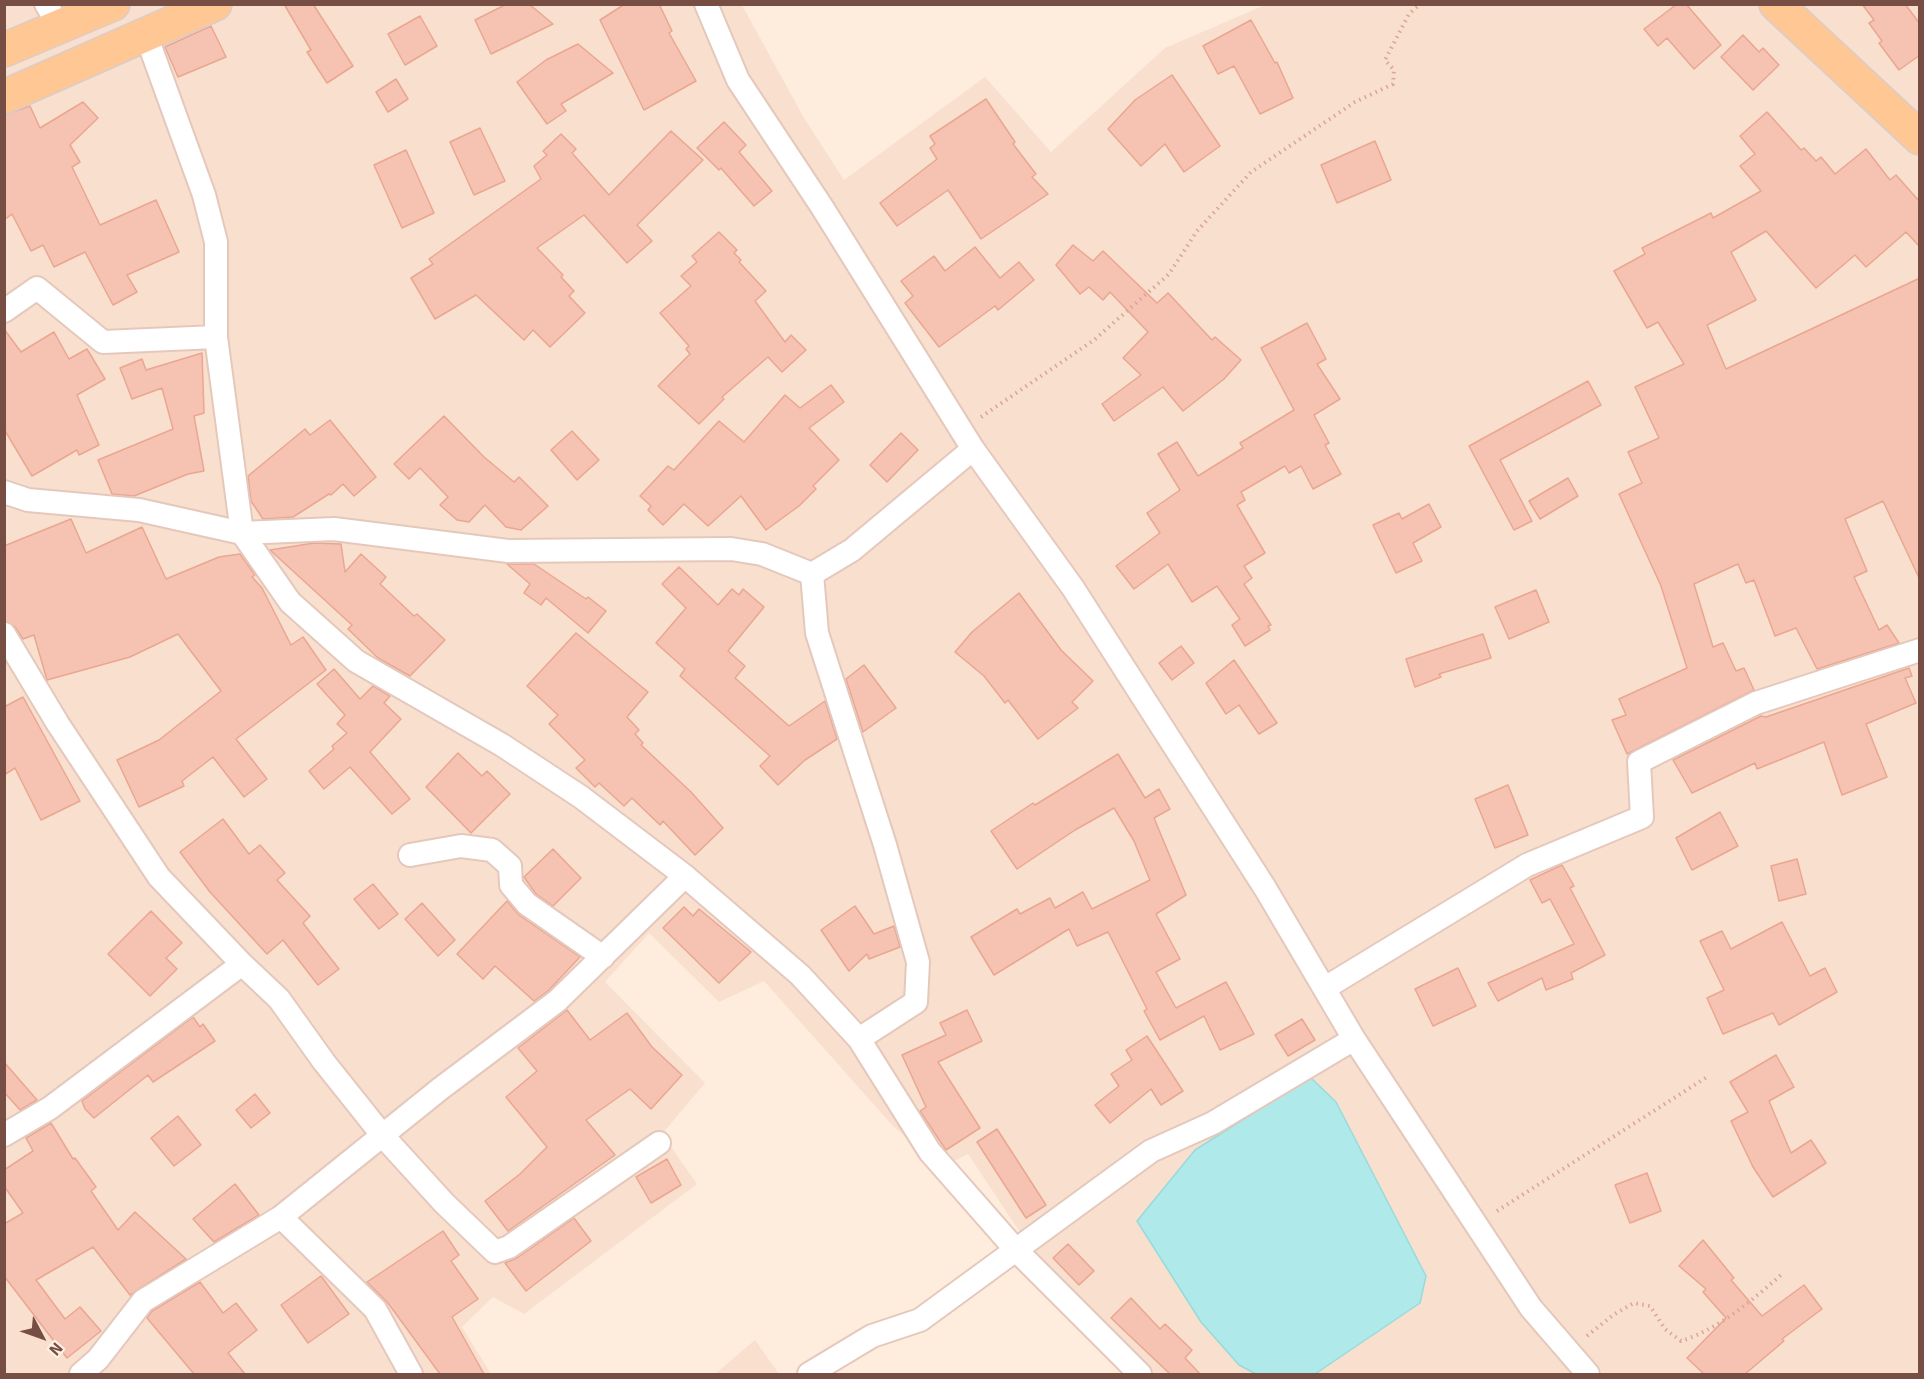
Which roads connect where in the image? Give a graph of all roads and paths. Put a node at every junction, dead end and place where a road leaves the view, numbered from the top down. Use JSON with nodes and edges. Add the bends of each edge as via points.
{"nodes":[{"id":1,"x":113,"y":4,"type":"edge"},
{"id":2,"x":215,"y":4,"type":"edge"},
{"id":3,"x":706,"y":4,"type":"edge"},
{"id":4,"x":1420,"y":4,"type":"edge"},
{"id":5,"x":1776,"y":4,"type":"edge"},
{"id":6,"x":53,"y":15,"type":"edge"},
{"id":7,"x":146,"y":35,"type":"junction"},
{"id":8,"x":4,"y":50,"type":"edge"},
{"id":9,"x":4,"y":97,"type":"edge"},
{"id":10,"x":1920,"y":138,"type":"edge"},
{"id":11,"x":4,"y":311,"type":"edge"},
{"id":12,"x":216,"y":337,"type":"junction"},
{"id":13,"x":961,"y":430,"type":"junction"},
{"id":14,"x":973,"y":449,"type":"junction"},
{"id":15,"x":4,"y":492,"type":"edge"},
{"id":16,"x":242,"y":533,"type":"junction"},
{"id":17,"x":813,"y":574,"type":"junction"},
{"id":18,"x":4,"y":634,"type":"edge"},
{"id":19,"x":1920,"y":650,"type":"edge"},
{"id":20,"x":410,"y":855,"type":"dead end"},
{"id":21,"x":685,"y":876,"type":"junction"},
{"id":22,"x":603,"y":957,"type":"junction"},
{"id":23,"x":242,"y":964,"type":"junction"},
{"id":24,"x":1325,"y":988,"type":"junction"},
{"id":25,"x":860,"y":1039,"type":"junction"},
{"id":26,"x":1354,"y":1039,"type":"junction"},
{"id":27,"x":1707,"y":1077,"type":"dead end"},
{"id":28,"x":4,"y":1135,"type":"edge"},
{"id":29,"x":383,"y":1136,"type":"junction"},
{"id":30,"x":659,"y":1143,"type":"dead end"},
{"id":31,"x":281,"y":1217,"type":"junction"},
{"id":32,"x":1476,"y":1225,"type":"junction"},
{"id":33,"x":1017,"y":1250,"type":"junction"},
{"id":34,"x":1781,"y":1275,"type":"dead end"},
{"id":35,"x":1568,"y":1352,"type":"junction"},
{"id":36,"x":81,"y":1374,"type":"edge"},
{"id":37,"x":411,"y":1374,"type":"edge"},
{"id":38,"x":808,"y":1374,"type":"edge"},
{"id":39,"x":1140,"y":1374,"type":"edge"},
{"id":40,"x":1588,"y":1374,"type":"edge"}],
"edges":[{"from":1,"to":6,"type":"main road"},
{"from":2,"to":7,"type":"main road"},
{"from":3,"to":13,"type":"street","via":[[738,80]]},
{"from":4,"to":13,"type":"path","via":[[1409,14],[1385,60],[1394,70],[1393,84],[1355,102],[1251,172],[1197,231],[1169,273],[1119,318],[1094,340]]},
{"from":5,"to":10,"type":"main road"},
{"from":6,"to":8,"type":"main road"},
{"from":7,"to":9,"type":"main road"},
{"from":7,"to":12,"type":"street","via":[[204,195],[216,242]]},
{"from":11,"to":12,"type":"street","via":[[37,288],[103,342]]},
{"from":12,"to":16,"type":"street"},
{"from":13,"to":14,"type":"street"},
{"from":14,"to":17,"type":"street","via":[[852,550]]},
{"from":14,"to":24,"type":"street","via":[[1073,588]]},
{"from":15,"to":16,"type":"street","via":[[28,501],[139,510]]},
{"from":16,"to":17,"type":"street","via":[[334,529],[508,551],[731,549],[762,554]]},
{"from":16,"to":21,"type":"street","via":[[291,602],[356,661],[581,796]]},
{"from":17,"to":25,"type":"street","via":[[817,633],[918,962],[916,1002]]},
{"from":18,"to":23,"type":"street","via":[[159,877]]},
{"from":19,"to":24,"type":"street","via":[[1756,703],[1640,762],[1642,818],[1527,865]]},
{"from":20,"to":22,"type":"street","via":[[461,846],[492,850],[510,866],[511,885],[527,904]]},
{"from":21,"to":22,"type":"street"},
{"from":21,"to":25,"type":"street","via":[[800,975]]},
{"from":22,"to":29,"type":"street","via":[[557,1000]]},
{"from":23,"to":28,"type":"street","via":[[50,1108]]},
{"from":23,"to":29,"type":"street","via":[[279,999]]},
{"from":24,"to":26,"type":"street"},
{"from":25,"to":33,"type":"street","via":[[930,1152]]},
{"from":26,"to":32,"type":"street"},
{"from":26,"to":33,"type":"street","via":[[1213,1123],[1151,1151]]},
{"from":27,"to":32,"type":"path"},
{"from":29,"to":30,"type":"street","via":[[495,1252],[509,1247]]},
{"from":29,"to":31,"type":"street"},
{"from":31,"to":36,"type":"street","via":[[143,1301],[98,1359]]},
{"from":31,"to":37,"type":"street","via":[[375,1309]]},
{"from":32,"to":35,"type":"street","via":[[1531,1308]]},
{"from":33,"to":38,"type":"street","via":[[920,1320],[872,1336]]},
{"from":33,"to":39,"type":"street"},
{"from":34,"to":35,"type":"path","via":[[1702,1334],[1682,1341],[1665,1329],[1650,1306],[1634,1303]]},
{"from":35,"to":40,"type":"street"}]}
